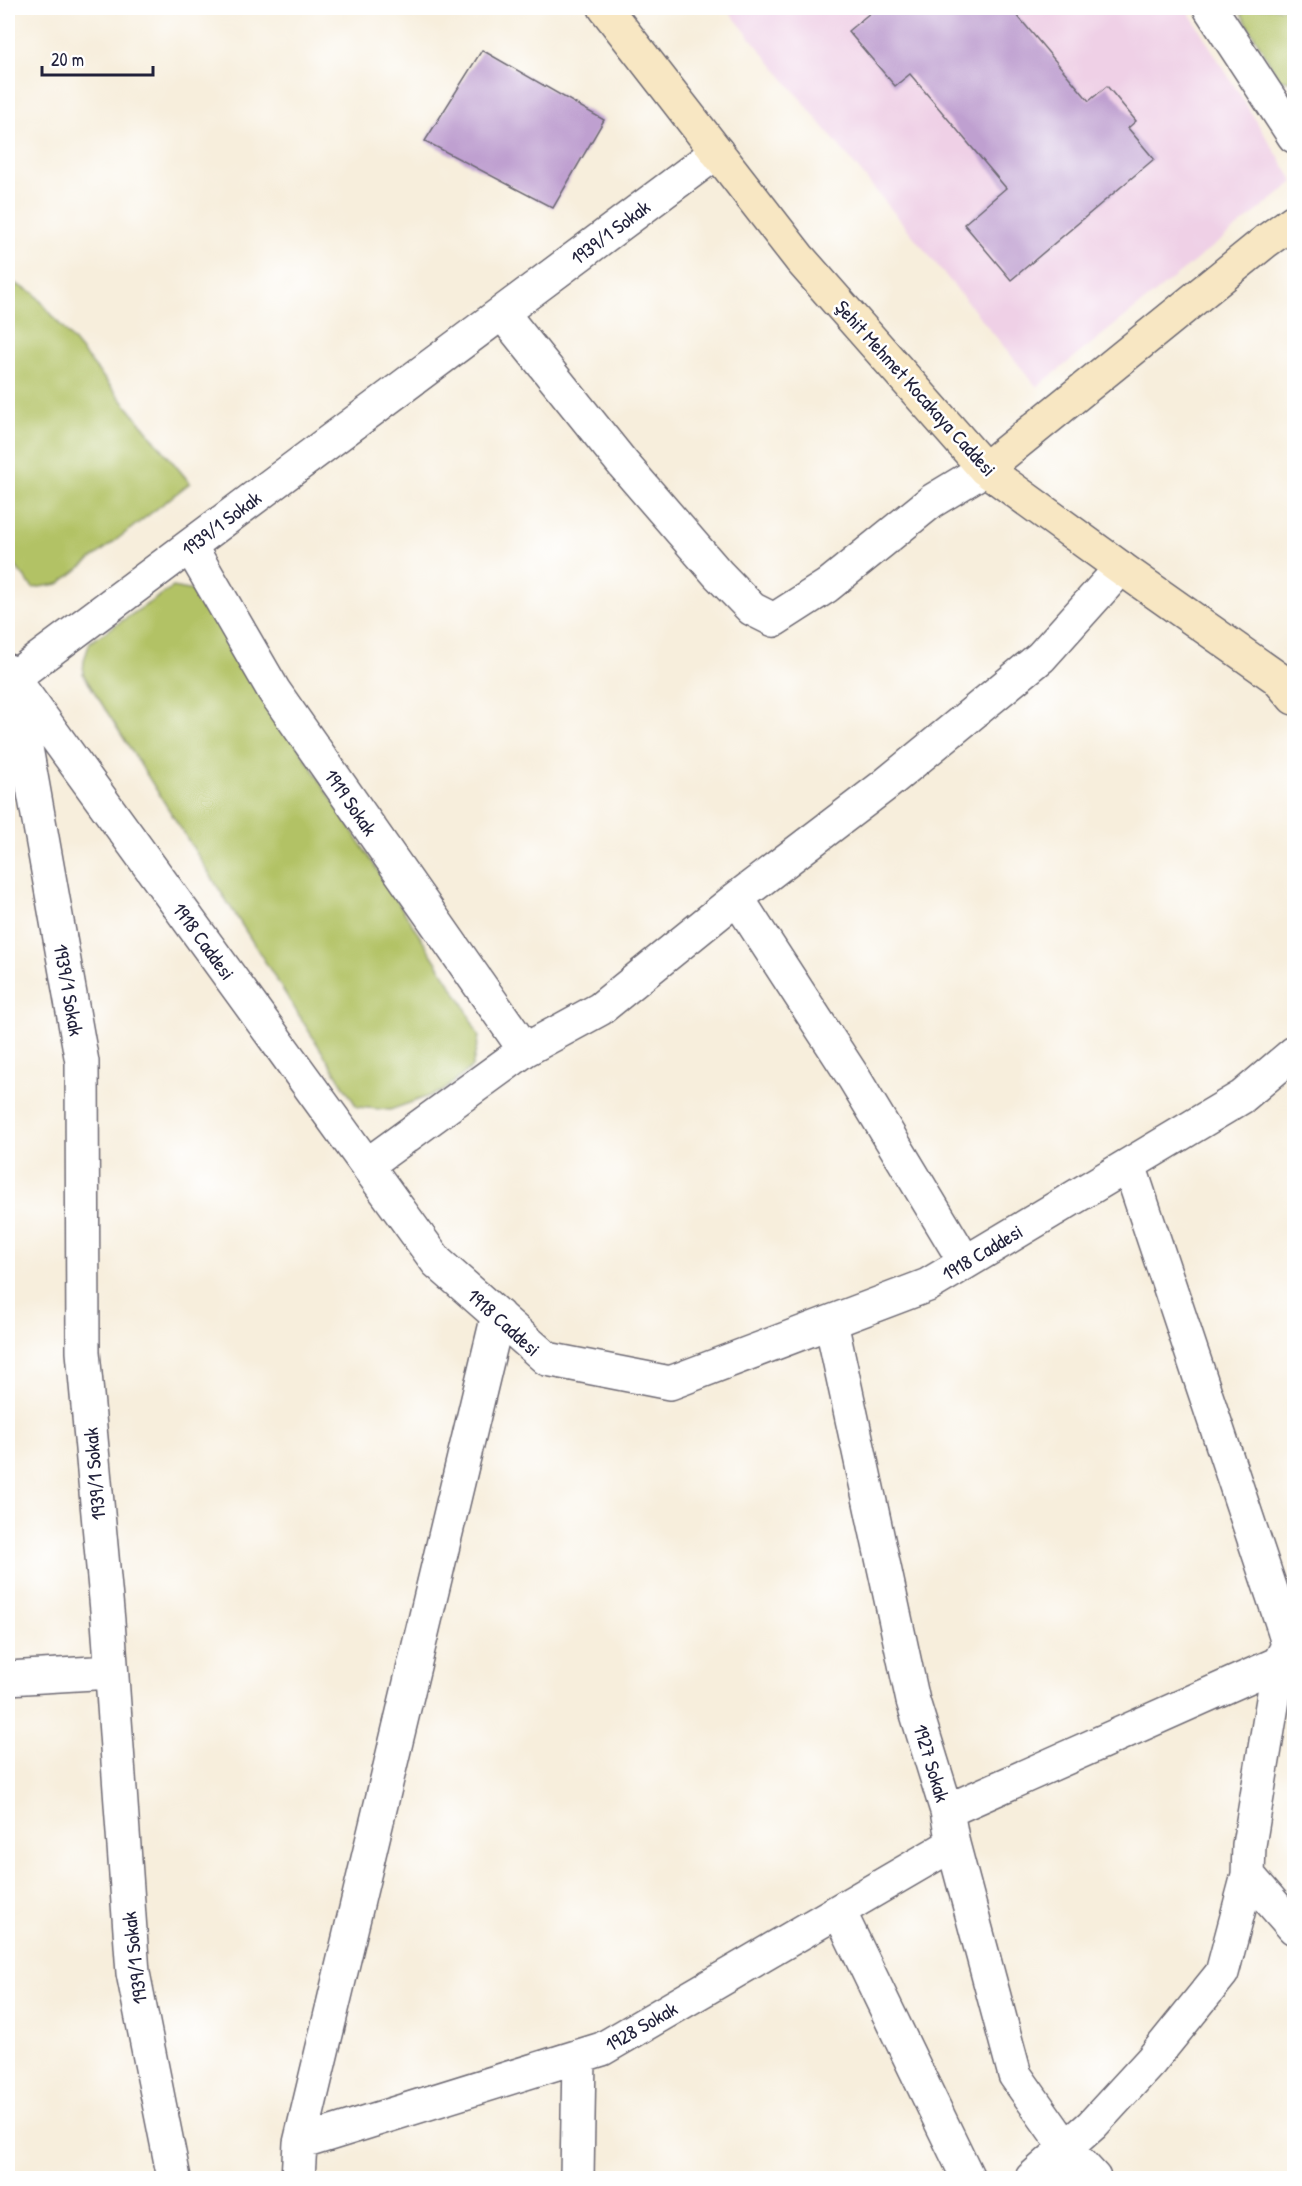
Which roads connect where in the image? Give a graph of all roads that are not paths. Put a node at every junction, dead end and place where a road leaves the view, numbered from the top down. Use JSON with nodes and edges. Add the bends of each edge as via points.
{"nodes":[{"id":1,"x":605,"y":8,"type":"edge"},
{"id":2,"x":1210,"y":8,"type":"edge"},
{"id":3,"x":1294,"y":136,"type":"edge"},
{"id":4,"x":717,"y":152,"type":"junction"},
{"id":5,"x":1294,"y":221,"type":"edge"},
{"id":6,"x":502,"y":314,"type":"junction"},
{"id":7,"x":985,"y":469,"type":"junction"},
{"id":8,"x":190,"y":546,"type":"junction"},
{"id":9,"x":1121,"y":568,"type":"junction"},
{"id":10,"x":10,"y":674,"type":"edge"},
{"id":11,"x":1294,"y":698,"type":"edge"},
{"id":12,"x":737,"y":898,"type":"junction"},
{"id":13,"x":525,"y":1050,"type":"junction"},
{"id":14,"x":1294,"y":1053,"type":"edge"},
{"id":15,"x":367,"y":1165,"type":"junction"},
{"id":16,"x":1129,"y":1165,"type":"junction"},
{"id":17,"x":965,"y":1262,"type":"junction"},
{"id":18,"x":498,"y":1316,"type":"junction"},
{"id":19,"x":831,"y":1322,"type":"junction"},
{"id":20,"x":1279,"y":1663,"type":"junction"},
{"id":21,"x":111,"y":1672,"type":"junction"},
{"id":22,"x":8,"y":1678,"type":"edge"},
{"id":23,"x":947,"y":1811,"type":"junction"},
{"id":24,"x":953,"y":1844,"type":"junction"},
{"id":25,"x":1248,"y":1875,"type":"junction"},
{"id":26,"x":839,"y":1911,"type":"junction"},
{"id":27,"x":1294,"y":1928,"type":"edge"},
{"id":28,"x":579,"y":2055,"type":"junction"},
{"id":29,"x":300,"y":2143,"type":"junction"},
{"id":30,"x":1067,"y":2150,"type":"junction"},
{"id":31,"x":174,"y":2178,"type":"edge"},
{"id":32,"x":298,"y":2178,"type":"edge"},
{"id":33,"x":578,"y":2178,"type":"edge"},
{"id":34,"x":968,"y":2178,"type":"edge"},
{"id":35,"x":1032,"y":2178,"type":"edge"},
{"id":36,"x":1094,"y":2178,"type":"edge"}],
"edges":[{"from":1,"to":4,"type":"street","name":"Şehit Mehmet Kocakaya Caddesi"},
{"from":2,"to":3,"type":"street"},
{"from":4,"to":6,"type":"street","name":"1939/1 Sokak"},
{"from":4,"to":7,"type":"street","name":"Şehit Mehmet Kocakaya Caddesi","via":[[800,259]]},
{"from":5,"to":7,"type":"street"},
{"from":6,"to":7,"type":"street","via":[[718,574],[752,609],[774,620],[827,586],[932,501]]},
{"from":6,"to":8,"type":"street","name":"1939/1 Sokak"},
{"from":7,"to":9,"type":"street","name":"Şehit Mehmet Kocakaya Caddesi"},
{"from":8,"to":10,"type":"street","name":"1939/1 Sokak"},
{"from":8,"to":13,"type":"street","name":"1919 Sokak","via":[[274,691]]},
{"from":9,"to":11,"type":"street","name":"Şehit Mehmet Kocakaya Caddesi","via":[[1277,678]]},
{"from":9,"to":12,"type":"street","via":[[1041,657],[885,785]]},
{"from":10,"to":15,"type":"street","name":"1918 Caddesi"},
{"from":10,"to":21,"type":"street","name":"1939/1 Sokak","via":[[82,1062],[83,1352]]},
{"from":12,"to":13,"type":"street","via":[[600,1009]]},
{"from":12,"to":17,"type":"street","via":[[854,1078]]},
{"from":13,"to":15,"type":"street"},
{"from":14,"to":16,"type":"street","name":"1918 Caddesi","via":[[1242,1097]]},
{"from":15,"to":18,"type":"street","name":"1918 Caddesi","via":[[437,1262]]},
{"from":16,"to":17,"type":"street","name":"1918 Caddesi"},
{"from":16,"to":20,"type":"street","via":[[1284,1629],[1288,1646]]},
{"from":17,"to":19,"type":"street","name":"1918 Caddesi","via":[[928,1285]]},
{"from":18,"to":19,"type":"street","name":"1918 Caddesi","via":[[547,1359],[670,1383]]},
{"from":18,"to":29,"type":"street"},
{"from":19,"to":23,"type":"street","name":"1927 Sokak","via":[[913,1701]]},
{"from":20,"to":23,"type":"street"},
{"from":20,"to":25,"type":"street","via":[[1249,1845]]},
{"from":21,"to":22,"type":"street"},
{"from":21,"to":31,"type":"street","name":"1939/1 Sokak","via":[[133,1973]]},
{"from":23,"to":24,"type":"street","name":"1927 Sokak"},
{"from":24,"to":26,"type":"street","name":"1928 Sokak"},
{"from":24,"to":30,"type":"street","name":"1927 Sokak","via":[[1015,2075]]},
{"from":25,"to":27,"type":"street"},
{"from":25,"to":30,"type":"street","via":[[1222,1973],[1151,2061]]},
{"from":26,"to":28,"type":"street","name":"1928 Sokak","via":[[602,2049]]},
{"from":26,"to":34,"type":"street"},
{"from":28,"to":29,"type":"street","name":"1928 Sokak"},
{"from":28,"to":33,"type":"street"},
{"from":29,"to":32,"type":"street"},
{"from":30,"to":35,"type":"street"},
{"from":30,"to":36,"type":"street","name":"1927 Sokak"}]}
